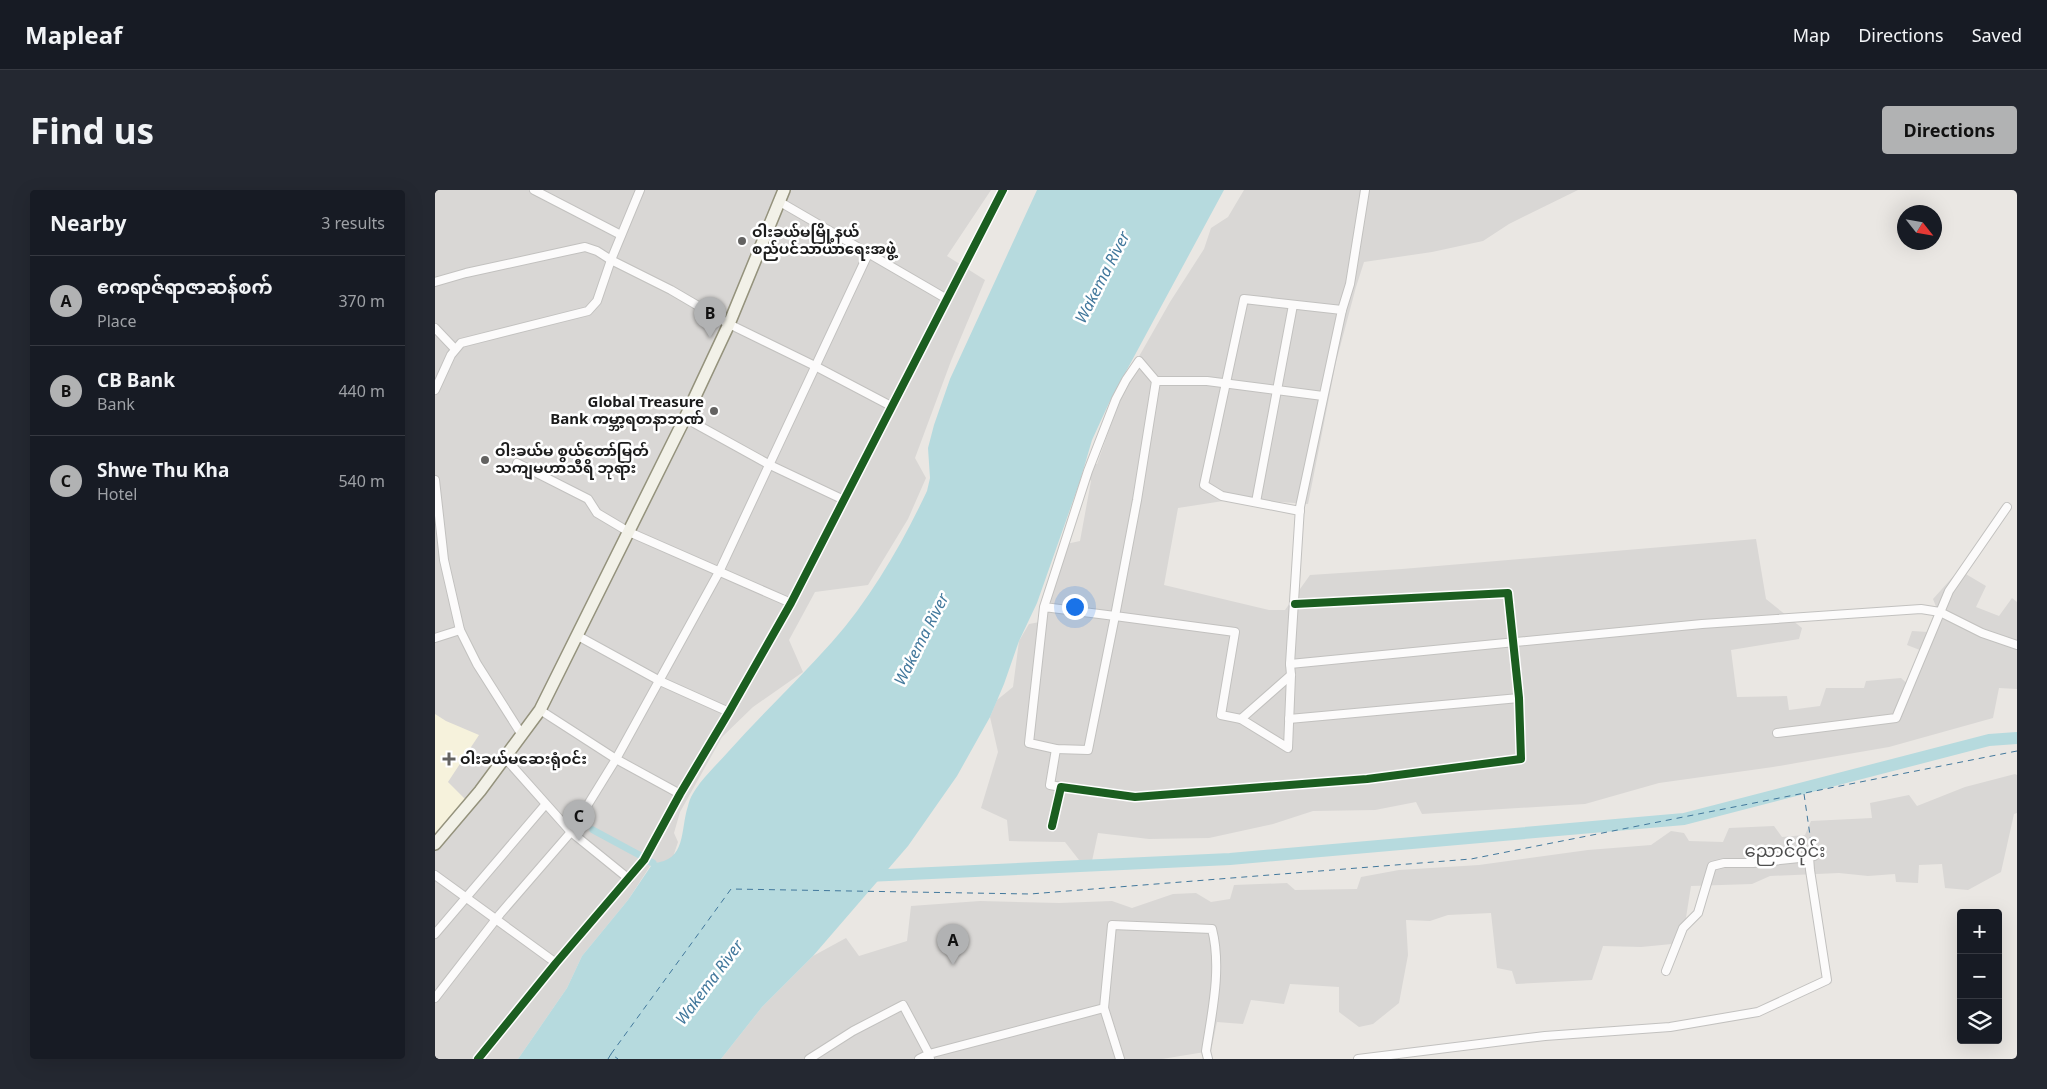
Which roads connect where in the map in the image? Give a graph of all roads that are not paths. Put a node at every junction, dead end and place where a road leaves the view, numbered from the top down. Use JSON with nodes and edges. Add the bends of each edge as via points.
{"nodes":[{"id":1,"x":534,"y":190,"type":"edge"},
{"id":2,"x":640,"y":190,"type":"edge"},
{"id":3,"x":784,"y":190,"type":"edge"},
{"id":4,"x":1003,"y":190,"type":"edge"},
{"id":5,"x":1365,"y":190,"type":"edge"},
{"id":6,"x":780,"y":202,"type":"junction"},
{"id":7,"x":621,"y":236,"type":"junction"},
{"id":8,"x":869,"y":252,"type":"junction"},
{"id":9,"x":611,"y":260,"type":"junction"},
{"id":10,"x":435,"y":282,"type":"edge"},
{"id":11,"x":947,"y":299,"type":"junction"},
{"id":12,"x":1293,"y":305,"type":"junction"},
{"id":13,"x":1342,"y":310,"type":"junction"},
{"id":14,"x":729,"y":324,"type":"junction"},
{"id":15,"x":435,"y":328,"type":"edge"},
{"id":16,"x":455,"y":348,"type":"junction"},
{"id":17,"x":815,"y":366,"type":"junction"},
{"id":18,"x":1156,"y":381,"type":"junction"},
{"id":19,"x":1226,"y":383,"type":"junction"},
{"id":20,"x":435,"y":390,"type":"edge"},
{"id":21,"x":1276,"y":390,"type":"junction"},
{"id":22,"x":1323,"y":396,"type":"junction"},
{"id":23,"x":891,"y":406,"type":"junction"},
{"id":24,"x":685,"y":418,"type":"junction"},
{"id":25,"x":517,"y":463,"type":"dead end"},
{"id":26,"x":770,"y":465,"type":"junction"},
{"id":27,"x":435,"y":480,"type":"edge"},
{"id":28,"x":844,"y":500,"type":"junction"},
{"id":29,"x":1256,"y":502,"type":"junction"},
{"id":30,"x":2007,"y":507,"type":"dead end"},
{"id":31,"x":1300,"y":511,"type":"junction"},
{"id":32,"x":629,"y":532,"type":"junction"},
{"id":33,"x":719,"y":572,"type":"junction"},
{"id":34,"x":791,"y":603,"type":"junction"},
{"id":35,"x":1295,"y":604,"type":"junction"},
{"id":36,"x":1044,"y":607,"type":"junction"},
{"id":37,"x":1940,"y":612,"type":"junction"},
{"id":38,"x":1115,"y":616,"type":"junction"},
{"id":39,"x":459,"y":630,"type":"junction"},
{"id":40,"x":578,"y":636,"type":"junction"},
{"id":41,"x":435,"y":638,"type":"edge"},
{"id":42,"x":1512,"y":643,"type":"junction"},
{"id":43,"x":2017,"y":645,"type":"edge"},
{"id":44,"x":1290,"y":664,"type":"junction"},
{"id":45,"x":1291,"y":675,"type":"junction"},
{"id":46,"x":659,"y":681,"type":"junction"},
{"id":47,"x":1519,"y":698,"type":"junction"},
{"id":48,"x":540,"y":710,"type":"junction"},
{"id":49,"x":729,"y":712,"type":"junction"},
{"id":50,"x":1241,"y":719,"type":"junction"},
{"id":51,"x":1289,"y":719,"type":"junction"},
{"id":52,"x":1777,"y":733,"type":"dead end"},
{"id":53,"x":522,"y":735,"type":"junction"},
{"id":54,"x":1056,"y":749,"type":"junction"},
{"id":55,"x":505,"y":758,"type":"junction"},
{"id":56,"x":616,"y":759,"type":"junction"},
{"id":57,"x":1061,"y":787,"type":"junction"},
{"id":58,"x":680,"y":794,"type":"junction"},
{"id":59,"x":545,"y":805,"type":"junction"},
{"id":60,"x":1052,"y":826,"type":"dead end"},
{"id":61,"x":571,"y":832,"type":"junction"},
{"id":62,"x":435,"y":844,"type":"edge"},
{"id":63,"x":435,"y":875,"type":"edge"},
{"id":64,"x":629,"y":880,"type":"junction"},
{"id":65,"x":465,"y":898,"type":"junction"},
{"id":66,"x":496,"y":920,"type":"junction"},
{"id":67,"x":435,"y":934,"type":"edge"},
{"id":68,"x":556,"y":963,"type":"junction"},
{"id":69,"x":1666,"y":971,"type":"dead end"},
{"id":70,"x":435,"y":998,"type":"edge"},
{"id":71,"x":1105,"y":1008,"type":"junction"},
{"id":72,"x":929,"y":1057,"type":"edge"},
{"id":73,"x":477,"y":1059,"type":"edge"},
{"id":74,"x":809,"y":1059,"type":"edge"},
{"id":75,"x":919,"y":1059,"type":"edge"},
{"id":76,"x":1121,"y":1059,"type":"edge"},
{"id":77,"x":1208,"y":1059,"type":"edge"},
{"id":78,"x":1359,"y":1059,"type":"edge"}],
"edges":[{"from":1,"to":7,"type":"street"},
{"from":2,"to":7,"type":"street"},
{"from":3,"to":6,"type":"street"},
{"from":4,"to":11,"type":"street"},
{"from":5,"to":13,"type":"street","via":[[1350,284]]},
{"from":6,"to":8,"type":"street"},
{"from":6,"to":14,"type":"street"},
{"from":7,"to":9,"type":"street"},
{"from":8,"to":11,"type":"street"},
{"from":8,"to":17,"type":"street"},
{"from":9,"to":10,"type":"street","via":[[585,247]]},
{"from":9,"to":14,"type":"street"},
{"from":9,"to":16,"type":"street","via":[[597,301],[588,311],[461,343]]},
{"from":11,"to":23,"type":"street"},
{"from":12,"to":13,"type":"street"},
{"from":12,"to":19,"type":"street","via":[[1244,298]]},
{"from":12,"to":21,"type":"street"},
{"from":13,"to":22,"type":"street"},
{"from":14,"to":17,"type":"street"},
{"from":14,"to":24,"type":"street"},
{"from":15,"to":16,"type":"street"},
{"from":16,"to":20,"type":"street"},
{"from":17,"to":23,"type":"street"},
{"from":17,"to":26,"type":"street"},
{"from":18,"to":19,"type":"street"},
{"from":18,"to":36,"type":"street","via":[[1139,361],[1126,380],[1088,471]]},
{"from":18,"to":38,"type":"street"},
{"from":19,"to":21,"type":"street"},
{"from":19,"to":29,"type":"street","via":[[1205,485],[1222,496]]},
{"from":21,"to":22,"type":"street"},
{"from":21,"to":29,"type":"street"},
{"from":22,"to":31,"type":"street"},
{"from":23,"to":28,"type":"street"},
{"from":24,"to":26,"type":"street"},
{"from":24,"to":32,"type":"street"},
{"from":25,"to":32,"type":"street","via":[[588,499],[597,513]]},
{"from":26,"to":28,"type":"street"},
{"from":26,"to":33,"type":"street"},
{"from":27,"to":39,"type":"street","via":[[443,560]]},
{"from":28,"to":34,"type":"street"},
{"from":29,"to":31,"type":"street"},
{"from":30,"to":37,"type":"street","via":[[1949,591]]},
{"from":31,"to":35,"type":"street"},
{"from":32,"to":33,"type":"street"},
{"from":32,"to":40,"type":"street"},
{"from":33,"to":34,"type":"street"},
{"from":33,"to":46,"type":"street"},
{"from":34,"to":49,"type":"street"},
{"from":35,"to":42,"type":"street","via":[[1507,593]]},
{"from":35,"to":44,"type":"street"},
{"from":36,"to":38,"type":"street"},
{"from":36,"to":54,"type":"street","via":[[1029,743]]},
{"from":37,"to":42,"type":"street","via":[[1921,609],[1702,624]]},
{"from":37,"to":43,"type":"street","via":[[1982,633]]},
{"from":37,"to":52,"type":"street","via":[[1896,718]]},
{"from":38,"to":50,"type":"street","via":[[1235,632],[1221,715]]},
{"from":38,"to":54,"type":"street","via":[[1088,750]]},
{"from":39,"to":41,"type":"street"},
{"from":39,"to":53,"type":"street"},
{"from":40,"to":46,"type":"street"},
{"from":40,"to":48,"type":"street"},
{"from":42,"to":44,"type":"street"},
{"from":42,"to":47,"type":"street"},
{"from":44,"to":45,"type":"street"},
{"from":45,"to":50,"type":"street"},
{"from":45,"to":51,"type":"street"},
{"from":46,"to":49,"type":"street"},
{"from":46,"to":56,"type":"street"},
{"from":47,"to":51,"type":"street"},
{"from":47,"to":57,"type":"street","via":[[1521,759],[1367,779],[1135,797]]},
{"from":48,"to":53,"type":"street"},
{"from":48,"to":56,"type":"street"},
{"from":49,"to":58,"type":"street"},
{"from":50,"to":51,"type":"street","via":[[1288,748]]},
{"from":53,"to":55,"type":"street"},
{"from":54,"to":57,"type":"street","via":[[1050,785]]},
{"from":55,"to":59,"type":"street"},
{"from":55,"to":62,"type":"street"},
{"from":56,"to":58,"type":"street"},
{"from":56,"to":61,"type":"street"},
{"from":57,"to":60,"type":"street"},
{"from":58,"to":64,"type":"street","via":[[644,860]]},
{"from":59,"to":61,"type":"street"},
{"from":59,"to":65,"type":"street"},
{"from":61,"to":64,"type":"street"},
{"from":61,"to":66,"type":"street"},
{"from":63,"to":65,"type":"street"},
{"from":64,"to":68,"type":"street"},
{"from":65,"to":66,"type":"street"},
{"from":65,"to":67,"type":"street"},
{"from":66,"to":68,"type":"street"},
{"from":66,"to":70,"type":"street"},
{"from":68,"to":73,"type":"street"},
{"from":69,"to":78,"type":"street","via":[[1683,928],[1698,913],[1712,866],[1723,862],[1753,863],[1811,855],[1827,980],[1758,1012],[1670,1027],[1545,1036]]},
{"from":71,"to":72,"type":"street"},
{"from":71,"to":76,"type":"street"},
{"from":71,"to":77,"type":"street","via":[[1111,926],[1212,929],[1217,947],[1206,1051]]},
{"from":72,"to":74,"type":"street","via":[[903,1006],[853,1031]]},
{"from":72,"to":75,"type":"street"}]}
